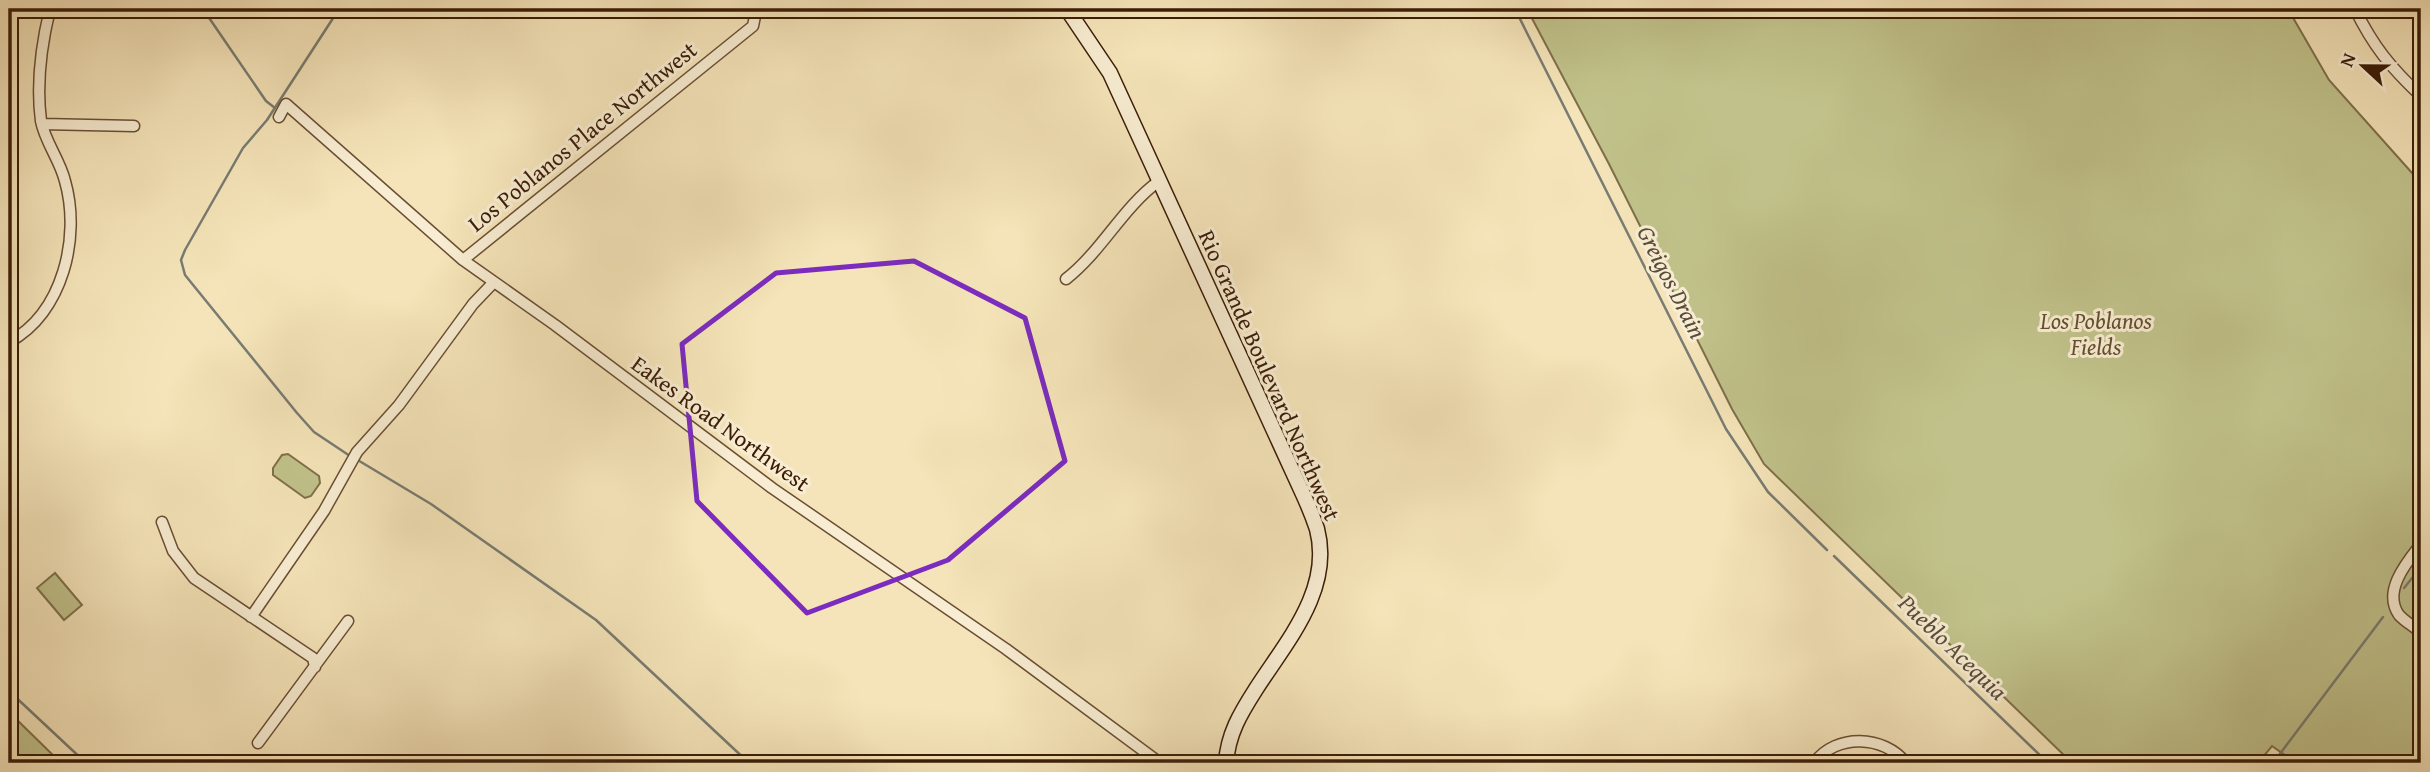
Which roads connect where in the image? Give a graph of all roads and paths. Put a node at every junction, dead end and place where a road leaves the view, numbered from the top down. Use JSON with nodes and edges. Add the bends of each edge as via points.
{"nodes":[{"id":1,"x":50,"y":9,"type":"edge"},
{"id":2,"x":1067,"y":9,"type":"edge"},
{"id":3,"x":2355,"y":9,"type":"edge"},
{"id":4,"x":755,"y":16,"type":"dead end"},
{"id":5,"x":2421,"y":96,"type":"edge"},
{"id":6,"x":279,"y":117,"type":"dead end"},
{"id":7,"x":42,"y":124,"type":"junction"},
{"id":8,"x":134,"y":126,"type":"dead end"},
{"id":9,"x":1159,"y":181,"type":"junction"},
{"id":10,"x":463,"y":260,"type":"junction"},
{"id":11,"x":1066,"y":279,"type":"dead end"},
{"id":12,"x":494,"y":282,"type":"junction"},
{"id":13,"x":9,"y":342,"type":"edge"},
{"id":14,"x":162,"y":522,"type":"dead end"},
{"id":15,"x":2421,"y":544,"type":"edge"},
{"id":16,"x":251,"y":617,"type":"junction"},
{"id":17,"x":348,"y":621,"type":"dead end"},
{"id":18,"x":2421,"y":633,"type":"edge"},
{"id":19,"x":315,"y":667,"type":"junction"},
{"id":20,"x":258,"y":743,"type":"dead end"},
{"id":21,"x":1160,"y":763,"type":"edge"},
{"id":22,"x":1227,"y":763,"type":"edge"},
{"id":23,"x":1814,"y":763,"type":"edge"},
{"id":24,"x":1906,"y":763,"type":"edge"}],
"edges":[{"from":1,"to":7,"type":"street","via":[[40,47]]},
{"from":2,"to":9,"type":"street","name":"Rio Grande Boulevard Northwest","via":[[1110,73]]},
{"from":3,"to":5,"type":"street","via":[[2393,70]]},
{"from":4,"to":10,"type":"street","name":"Los Poblanos Place Northwest","via":[[753,26]]},
{"from":6,"to":10,"type":"street","name":"Eakes Road Northwest","via":[[286,104]]},
{"from":7,"to":8,"type":"street"},
{"from":7,"to":13,"type":"street","via":[[65,181],[71,221],[67,263],[51,300],[34,323]]},
{"from":9,"to":11,"type":"street"},
{"from":9,"to":22,"type":"street","name":"Rio Grande Boulevard Northwest","via":[[1307,502],[1320,551],[1312,600],[1240,715],[1227,747]]},
{"from":10,"to":12,"type":"street","name":"Eakes Road Northwest"},
{"from":12,"to":16,"type":"street","via":[[357,452],[324,511]]},
{"from":12,"to":21,"type":"street","name":"Eakes Road Northwest","via":[[772,488],[1006,649]]},
{"from":14,"to":16,"type":"street","via":[[173,551],[194,578]]},
{"from":15,"to":18,"type":"street","via":[[2400,570],[2393,594],[2398,614]]},
{"from":16,"to":19,"type":"street","via":[[313,658]]},
{"from":17,"to":19,"type":"street"},
{"from":19,"to":20,"type":"street"},
{"from":23,"to":24,"type":"street","via":[[1843,742],[1871,741],[1898,753]]}]}
